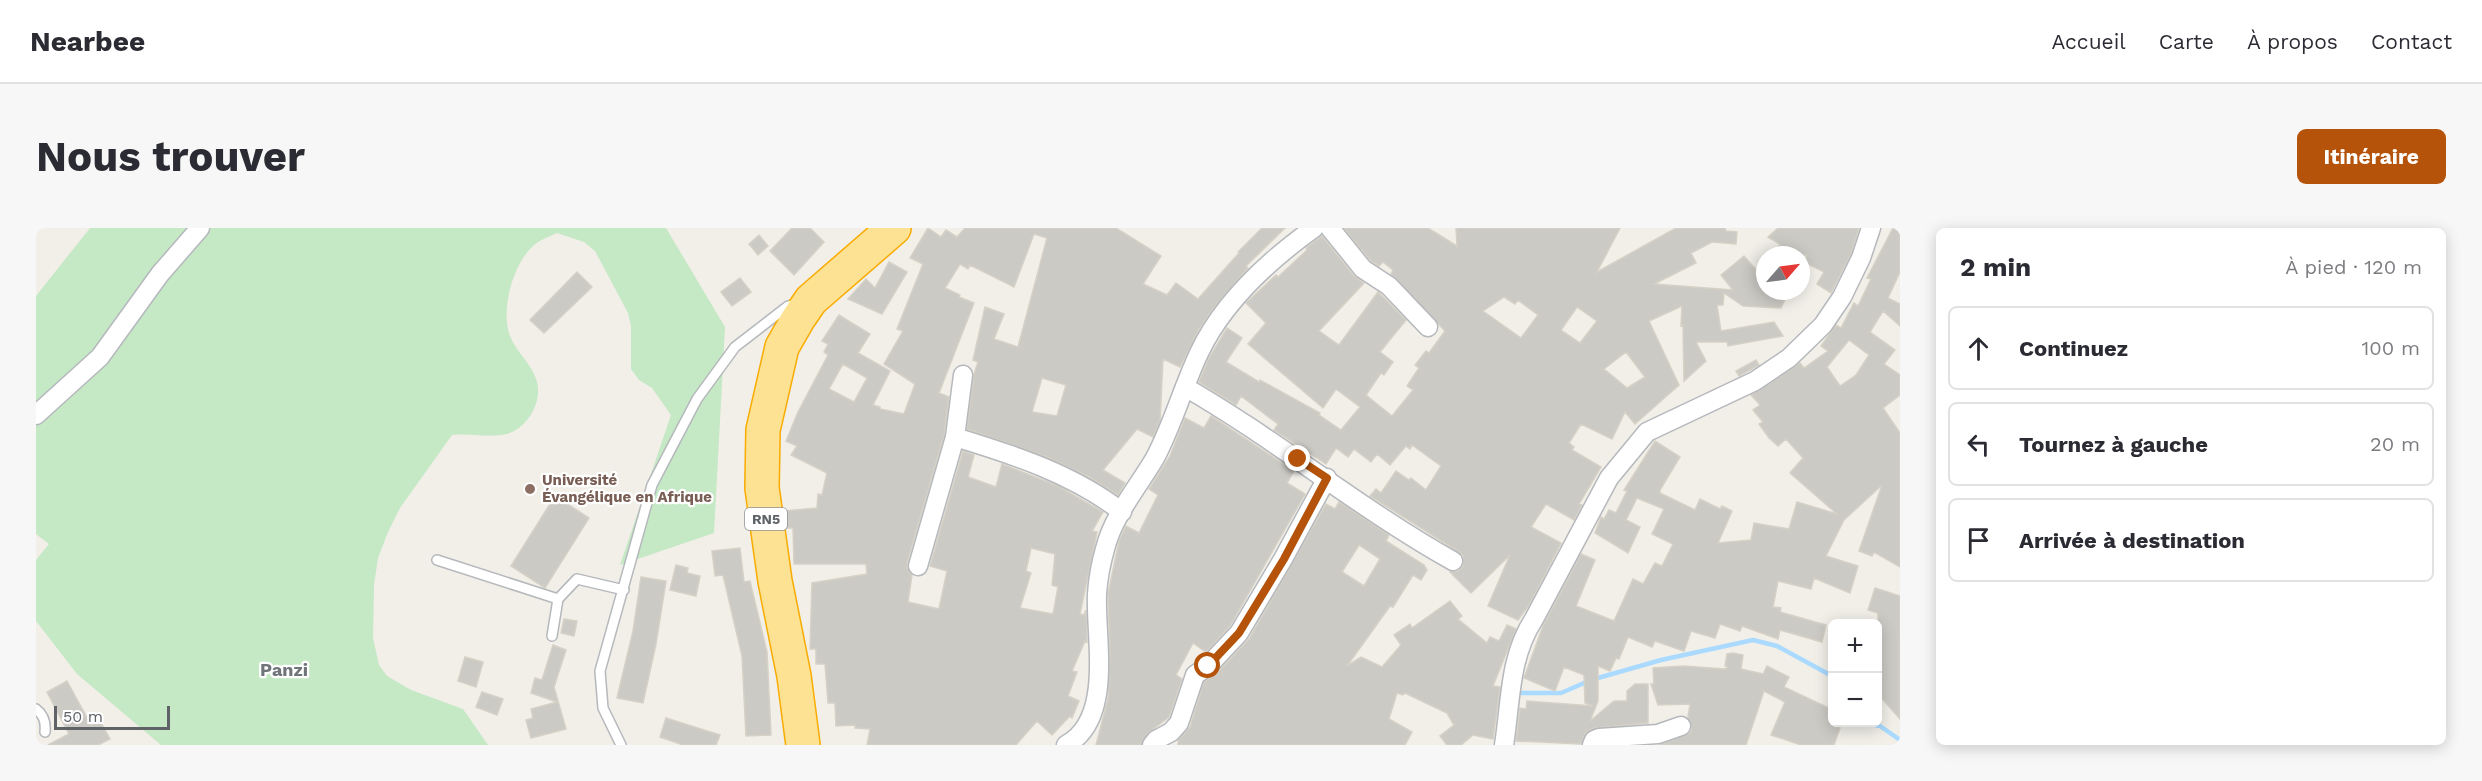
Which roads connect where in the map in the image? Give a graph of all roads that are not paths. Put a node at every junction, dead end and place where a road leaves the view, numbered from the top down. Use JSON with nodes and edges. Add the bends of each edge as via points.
{"nodes":[{"id":1,"x":200,"y":228,"type":"edge"},
{"id":2,"x":894,"y":228,"type":"edge"},
{"id":3,"x":1314,"y":228,"type":"edge"},
{"id":4,"x":1330,"y":228,"type":"edge"},
{"id":5,"x":1871,"y":228,"type":"edge"},
{"id":6,"x":812,"y":300,"type":"junction"},
{"id":7,"x":1428,"y":327,"type":"dead end"},
{"id":8,"x":963,"y":375,"type":"dead end"},
{"id":9,"x":1185,"y":387,"type":"junction"},
{"id":10,"x":36,"y":415,"type":"edge"},
{"id":11,"x":955,"y":436,"type":"junction"},
{"id":12,"x":1327,"y":478,"type":"junction"},
{"id":13,"x":1122,"y":512,"type":"junction"},
{"id":14,"x":437,"y":560,"type":"dead end"},
{"id":15,"x":1453,"y":561,"type":"dead end"},
{"id":16,"x":918,"y":566,"type":"dead end"},
{"id":17,"x":624,"y":590,"type":"junction"},
{"id":18,"x":558,"y":599,"type":"junction"},
{"id":19,"x":552,"y":636,"type":"dead end"},
{"id":20,"x":36,"y":709,"type":"edge"},
{"id":21,"x":1681,"y":726,"type":"dead end"},
{"id":22,"x":45,"y":732,"type":"dead end"},
{"id":23,"x":621,"y":745,"type":"edge"},
{"id":24,"x":803,"y":745,"type":"edge"},
{"id":25,"x":1066,"y":745,"type":"edge"},
{"id":26,"x":1152,"y":745,"type":"edge"},
{"id":27,"x":1504,"y":745,"type":"edge"},
{"id":28,"x":1592,"y":745,"type":"edge"}],
"edges":[{"from":1,"to":10,"type":"street","via":[[160,274],[100,357]]},
{"from":2,"to":6,"type":"highway","number":"RN5"},
{"from":3,"to":9,"type":"street","via":[[1238,293],[1208,335]]},
{"from":4,"to":7,"type":"street","via":[[1363,269],[1389,286]]},
{"from":5,"to":27,"type":"street","via":[[1842,297],[1823,325],[1789,358],[1755,381],[1647,432],[1610,478],[1522,637]]},
{"from":6,"to":17,"type":"lane","via":[[788,306],[735,347],[697,399],[652,485]]},
{"from":6,"to":24,"type":"highway","number":"RN5","via":[[782,347],[763,430],[762,488]]},
{"from":8,"to":11,"type":"street"},
{"from":9,"to":12,"type":"street"},
{"from":9,"to":13,"type":"street","via":[[1163,441]]},
{"from":11,"to":13,"type":"street","via":[[1015,455],[1064,477]]},
{"from":11,"to":16,"type":"street"},
{"from":12,"to":15,"type":"street","via":[[1405,534]]},
{"from":12,"to":26,"type":"street","via":[[1239,633],[1195,675],[1179,723]]},
{"from":13,"to":25,"type":"street","via":[[1105,547],[1097,592],[1098,694],[1086,730]]},
{"from":14,"to":18,"type":"lane"},
{"from":17,"to":18,"type":"lane","via":[[577,579]]},
{"from":17,"to":23,"type":"lane","via":[[600,671],[603,708]]},
{"from":18,"to":19,"type":"lane"},
{"from":20,"to":22,"type":"lane","via":[[42,713]]},
{"from":21,"to":28,"type":"street","via":[[1658,734],[1599,738]]}]}
